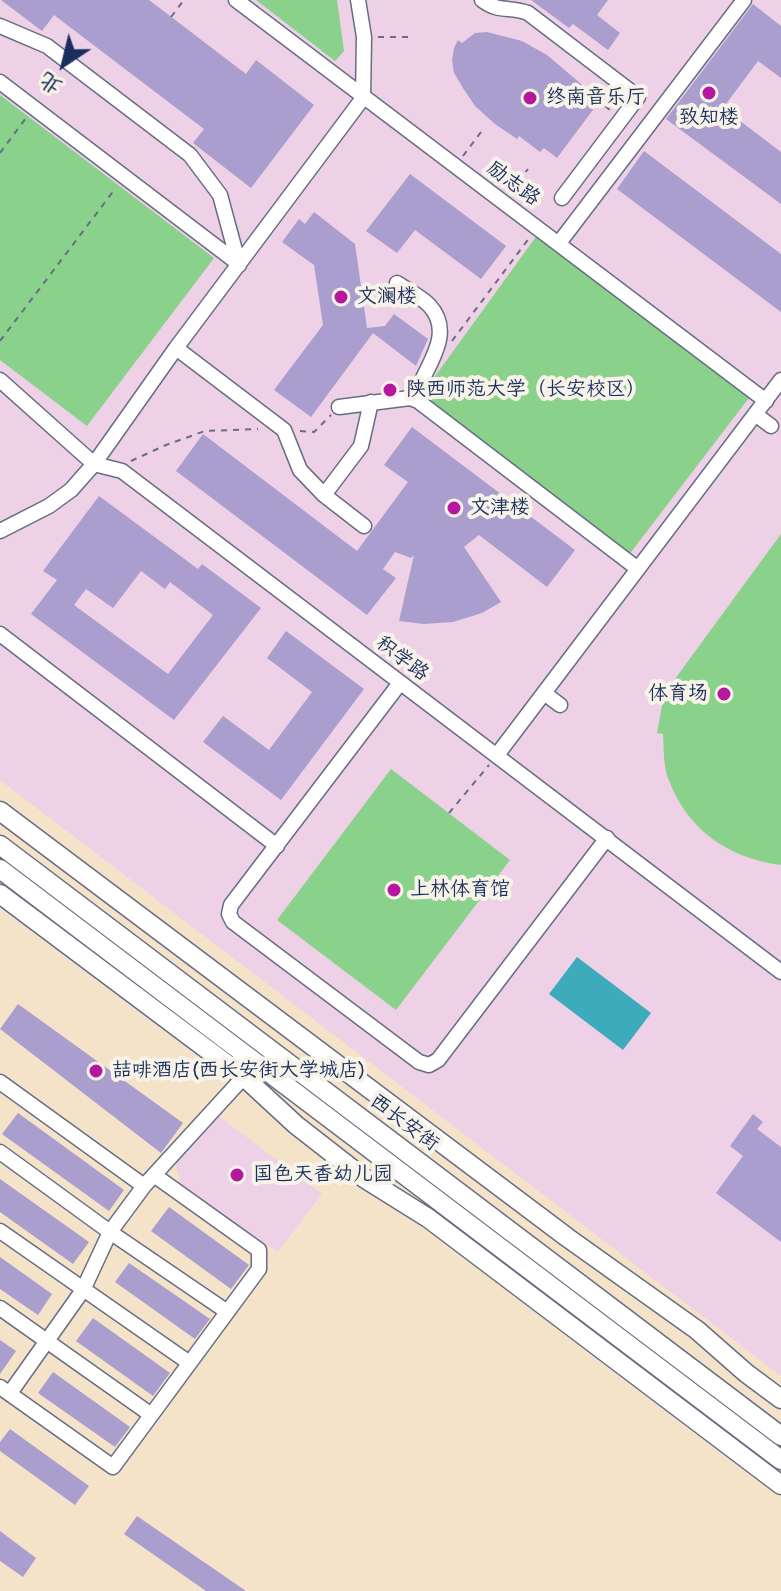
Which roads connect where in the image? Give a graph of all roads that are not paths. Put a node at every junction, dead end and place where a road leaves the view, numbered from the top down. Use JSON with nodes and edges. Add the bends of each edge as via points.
{"nodes":[{"id":1,"x":236,"y":0,"type":"edge"},
{"id":2,"x":358,"y":0,"type":"edge"},
{"id":3,"x":482,"y":0,"type":"edge"},
{"id":4,"x":744,"y":0,"type":"edge"},
{"id":5,"x":0,"y":26,"type":"edge"},
{"id":6,"x":0,"y":82,"type":"edge"},
{"id":7,"x":363,"y":98,"type":"junction"},
{"id":8,"x":562,"y":198,"type":"dead end"},
{"id":9,"x":559,"y":243,"type":"junction"},
{"id":10,"x":239,"y":265,"type":"junction"},
{"id":11,"x":397,"y":283,"type":"dead end"},
{"id":12,"x":176,"y":348,"type":"junction"},
{"id":13,"x":0,"y":380,"type":"edge"},
{"id":14,"x":781,"y":380,"type":"edge"},
{"id":15,"x":414,"y":399,"type":"junction"},
{"id":16,"x":766,"y":401,"type":"junction"},
{"id":17,"x":371,"y":402,"type":"junction"},
{"id":18,"x":339,"y":407,"type":"road end"},
{"id":19,"x":755,"y":414,"type":"junction"},
{"id":20,"x":771,"y":426,"type":"dead end"},
{"id":21,"x":94,"y":464,"type":"junction"},
{"id":22,"x":324,"y":495,"type":"junction"},
{"id":23,"x":364,"y":526,"type":"dead end"},
{"id":24,"x":0,"y":531,"type":"edge"},
{"id":25,"x":638,"y":569,"type":"junction"},
{"id":26,"x":0,"y":634,"type":"edge"},
{"id":27,"x":400,"y":683,"type":"junction"},
{"id":28,"x":544,"y":693,"type":"junction"},
{"id":29,"x":560,"y":705,"type":"dead end"},
{"id":30,"x":497,"y":755,"type":"junction"},
{"id":31,"x":0,"y":811,"type":"edge"},
{"id":32,"x":607,"y":838,"type":"junction"},
{"id":33,"x":0,"y":845,"type":"edge"},
{"id":34,"x":277,"y":846,"type":"junction"},
{"id":35,"x":0,"y":869,"type":"edge"},
{"id":36,"x":0,"y":894,"type":"edge"},
{"id":37,"x":781,"y":972,"type":"edge"},
{"id":38,"x":250,"y":1070,"type":"junction"},
{"id":39,"x":0,"y":1082,"type":"edge"},
{"id":40,"x":0,"y":1152,"type":"edge"},
{"id":41,"x":149,"y":1180,"type":"junction"},
{"id":42,"x":0,"y":1231,"type":"edge"},
{"id":43,"x":110,"y":1232,"type":"junction"},
{"id":44,"x":83,"y":1290,"type":"junction"},
{"id":45,"x":0,"y":1308,"type":"edge"},
{"id":46,"x":226,"y":1311,"type":"junction"},
{"id":47,"x":48,"y":1341,"type":"junction"},
{"id":48,"x":188,"y":1362,"type":"junction"},
{"id":49,"x":5,"y":1390,"type":"edge"},
{"id":50,"x":781,"y":1399,"type":"edge"},
{"id":51,"x":150,"y":1414,"type":"junction"},
{"id":52,"x":781,"y":1436,"type":"edge"},
{"id":53,"x":781,"y":1460,"type":"edge"},
{"id":54,"x":781,"y":1485,"type":"edge"}],
"edges":[{"from":1,"to":7,"type":"street","name":"励志路"},
{"from":2,"to":7,"type":"street","via":[[364,37]]},
{"from":3,"to":8,"type":"street","via":[[502,11],[528,13],[638,97]]},
{"from":4,"to":9,"type":"street"},
{"from":5,"to":10,"type":"street","via":[[47,46],[190,155],[220,195]]},
{"from":6,"to":10,"type":"street"},
{"from":7,"to":9,"type":"street","name":"励志路"},
{"from":7,"to":10,"type":"street"},
{"from":9,"to":16,"type":"street","name":"励志路"},
{"from":10,"to":12,"type":"street"},
{"from":11,"to":15,"type":"street","via":[[438,317],[440,342]]},
{"from":12,"to":21,"type":"street"},
{"from":12,"to":22,"type":"street","via":[[284,430],[300,470]]},
{"from":13,"to":21,"type":"street","name":"积学路"},
{"from":14,"to":16,"type":"street"},
{"from":15,"to":17,"type":"street"},
{"from":15,"to":25,"type":"street"},
{"from":16,"to":19,"type":"street"},
{"from":17,"to":18,"type":"street"},
{"from":17,"to":22,"type":"street","via":[[361,446]]},
{"from":19,"to":20,"type":"street"},
{"from":19,"to":25,"type":"street"},
{"from":21,"to":24,"type":"street","via":[[49,506]]},
{"from":21,"to":27,"type":"street","name":"积学路","via":[[122,471]]},
{"from":22,"to":23,"type":"street"},
{"from":25,"to":28,"type":"street"},
{"from":26,"to":34,"type":"street"},
{"from":27,"to":30,"type":"street","name":"积学路"},
{"from":27,"to":34,"type":"street"},
{"from":28,"to":29,"type":"street"},
{"from":28,"to":30,"type":"street"},
{"from":30,"to":32,"type":"street","name":"积学路"},
{"from":31,"to":50,"type":"main road","via":[[697,1330]]},
{"from":32,"to":34,"type":"street","via":[[429,1065],[233,922],[231,905]]},
{"from":32,"to":37,"type":"street","name":"积学路"},
{"from":33,"to":52,"type":"main road","name":"西长安街"},
{"from":35,"to":38,"type":"main road","name":"西长安街"},
{"from":36,"to":38,"type":"main road"},
{"from":38,"to":41,"type":"street"},
{"from":38,"to":53,"type":"main road","name":"西长安街"},
{"from":38,"to":54,"type":"main road","via":[[296,1125]]},
{"from":39,"to":41,"type":"street"},
{"from":40,"to":43,"type":"street"},
{"from":41,"to":43,"type":"street"},
{"from":41,"to":46,"type":"street","via":[[259,1250],[259,1269]]},
{"from":42,"to":44,"type":"street"},
{"from":43,"to":44,"type":"street"},
{"from":43,"to":46,"type":"street"},
{"from":44,"to":47,"type":"street"},
{"from":44,"to":48,"type":"street"},
{"from":45,"to":47,"type":"street"},
{"from":46,"to":48,"type":"street"},
{"from":47,"to":49,"type":"street"},
{"from":47,"to":51,"type":"street"},
{"from":48,"to":51,"type":"street"},
{"from":49,"to":51,"type":"street","via":[[113,1467]]}]}
